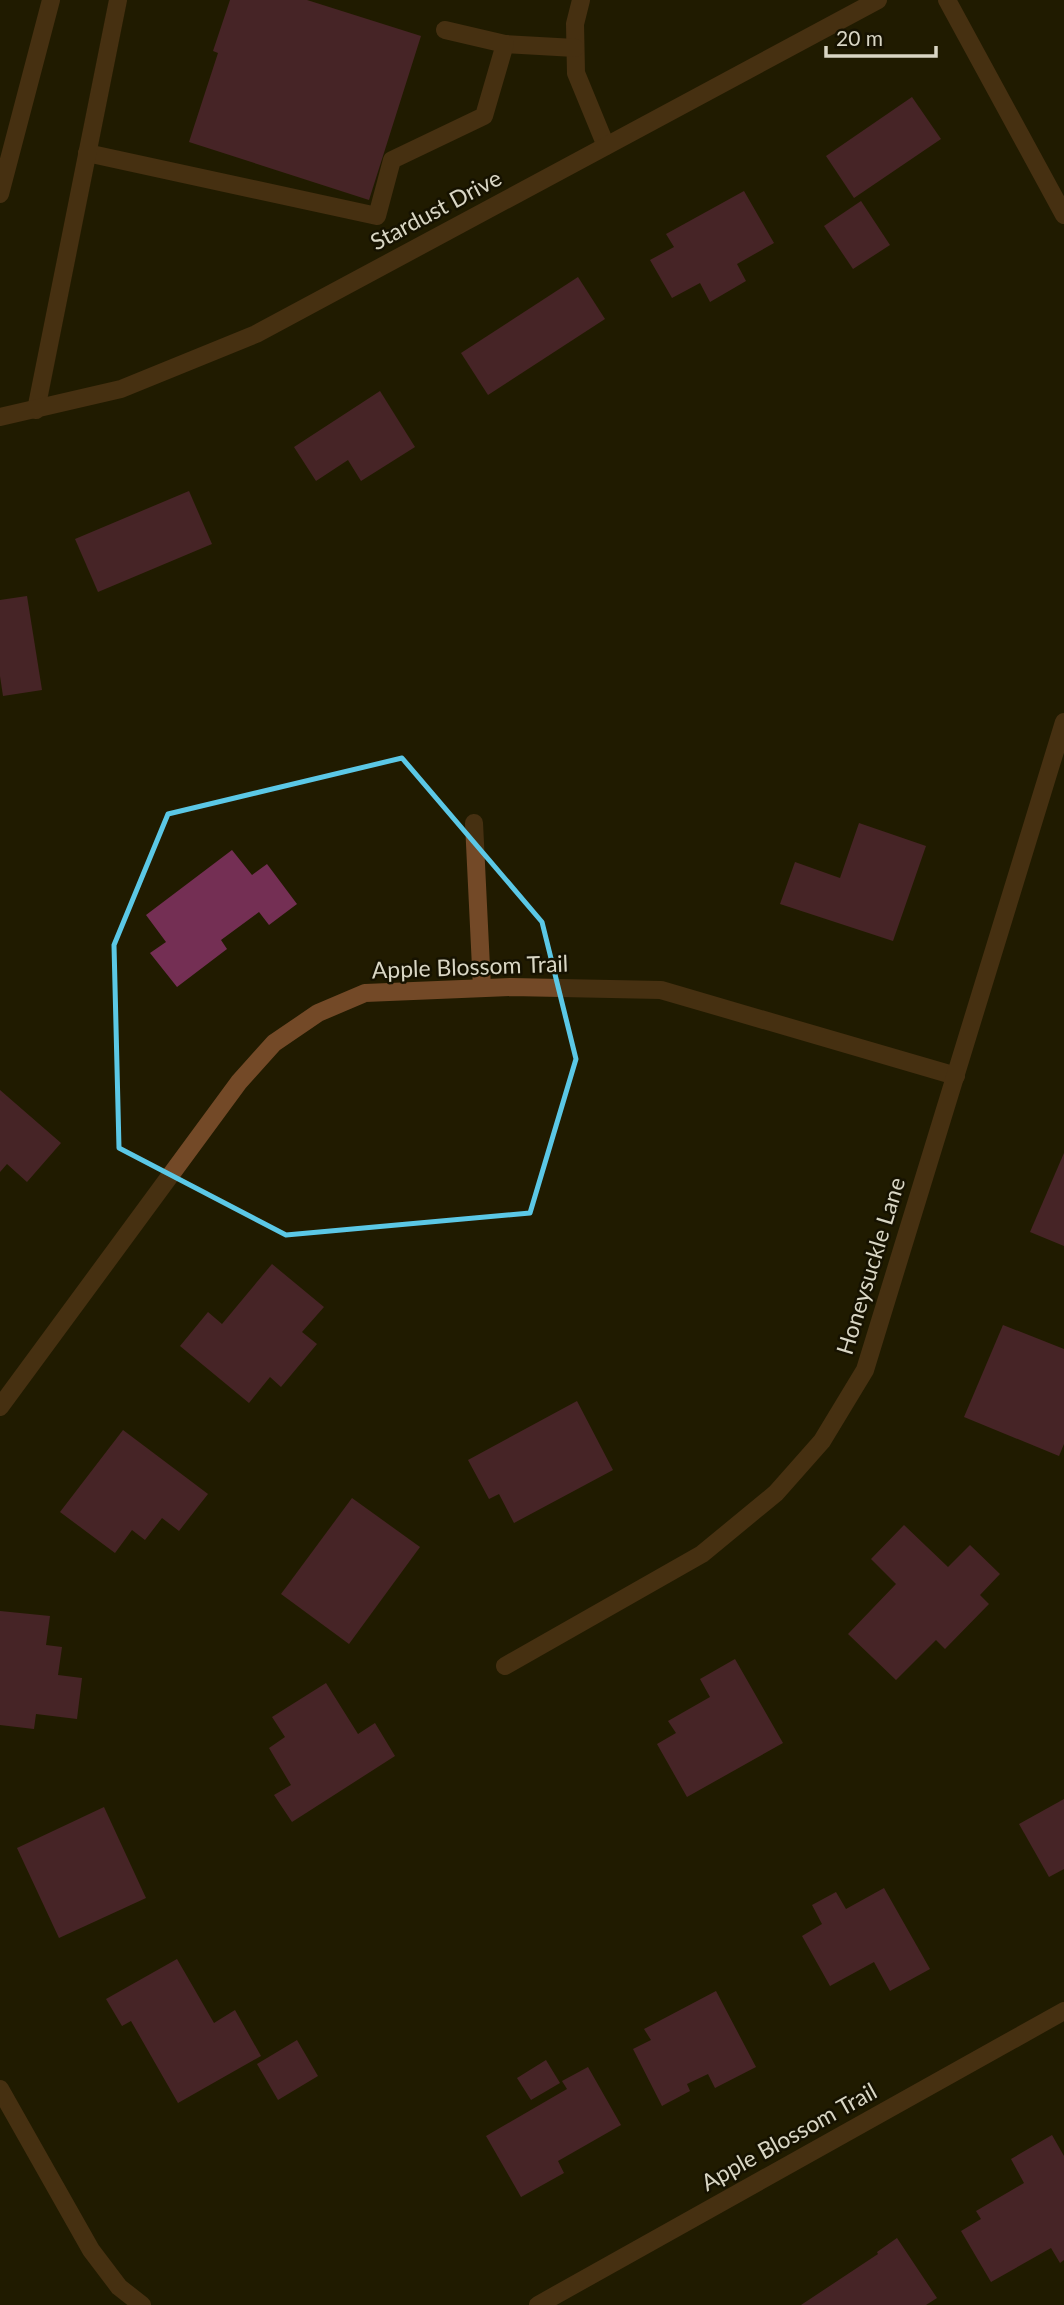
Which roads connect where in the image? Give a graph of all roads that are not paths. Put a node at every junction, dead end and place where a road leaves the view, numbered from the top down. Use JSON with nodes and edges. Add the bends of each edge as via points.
{"nodes":[{"id":1,"x":51,"y":0,"type":"edge"},
{"id":2,"x":118,"y":0,"type":"edge"},
{"id":3,"x":582,"y":0,"type":"edge"},
{"id":4,"x":878,"y":0,"type":"edge"},
{"id":5,"x":947,"y":0,"type":"edge"},
{"id":6,"x":445,"y":30,"type":"dead end"},
{"id":7,"x":505,"y":44,"type":"junction"},
{"id":8,"x":575,"y":48,"type":"junction"},
{"id":9,"x":606,"y":146,"type":"junction"},
{"id":10,"x":88,"y":153,"type":"junction"},
{"id":11,"x":0,"y":194,"type":"edge"},
{"id":12,"x":1064,"y":215,"type":"edge"},
{"id":13,"x":36,"y":410,"type":"junction"},
{"id":14,"x":0,"y":417,"type":"edge"},
{"id":15,"x":1064,"y":722,"type":"edge"},
{"id":16,"x":474,"y":823,"type":"dead end"},
{"id":17,"x":482,"y":988,"type":"junction"},
{"id":18,"x":956,"y":1076,"type":"junction"},
{"id":19,"x":0,"y":1407,"type":"edge"},
{"id":20,"x":505,"y":1666,"type":"dead end"},
{"id":21,"x":1064,"y":2011,"type":"edge"},
{"id":22,"x":0,"y":2089,"type":"edge"},
{"id":23,"x":142,"y":2305,"type":"edge"},
{"id":24,"x":538,"y":2305,"type":"edge"}],
"edges":[{"from":1,"to":11,"type":"street"},
{"from":2,"to":10,"type":"street"},
{"from":3,"to":8,"type":"street"},
{"from":4,"to":9,"type":"street","name":"Stardust Drive"},
{"from":5,"to":12,"type":"street"},
{"from":6,"to":7,"type":"street"},
{"from":7,"to":8,"type":"street"},
{"from":7,"to":10,"type":"street","via":[[484,116],[392,160],[377,216]]},
{"from":8,"to":9,"type":"street","via":[[576,73]]},
{"from":9,"to":13,"type":"street","name":"Stardust Drive","via":[[256,334],[121,388]]},
{"from":10,"to":13,"type":"street"},
{"from":13,"to":14,"type":"street","name":"Stardust Drive"},
{"from":15,"to":18,"type":"street","name":"Honeysuckle Lane"},
{"from":16,"to":17,"type":"street"},
{"from":17,"to":18,"type":"street","name":"Apple Blossom Trail","via":[[661,990]]},
{"from":17,"to":19,"type":"street","name":"Apple Blossom Trail","via":[[365,993],[317,1013],[274,1043],[239,1082]]},
{"from":18,"to":20,"type":"street","name":"Honeysuckle Lane","via":[[866,1370],[822,1441],[776,1493],[702,1554]]},
{"from":21,"to":24,"type":"street","name":"Apple Blossom Trail"},
{"from":22,"to":23,"type":"street","via":[[91,2250],[120,2287]]}]}
